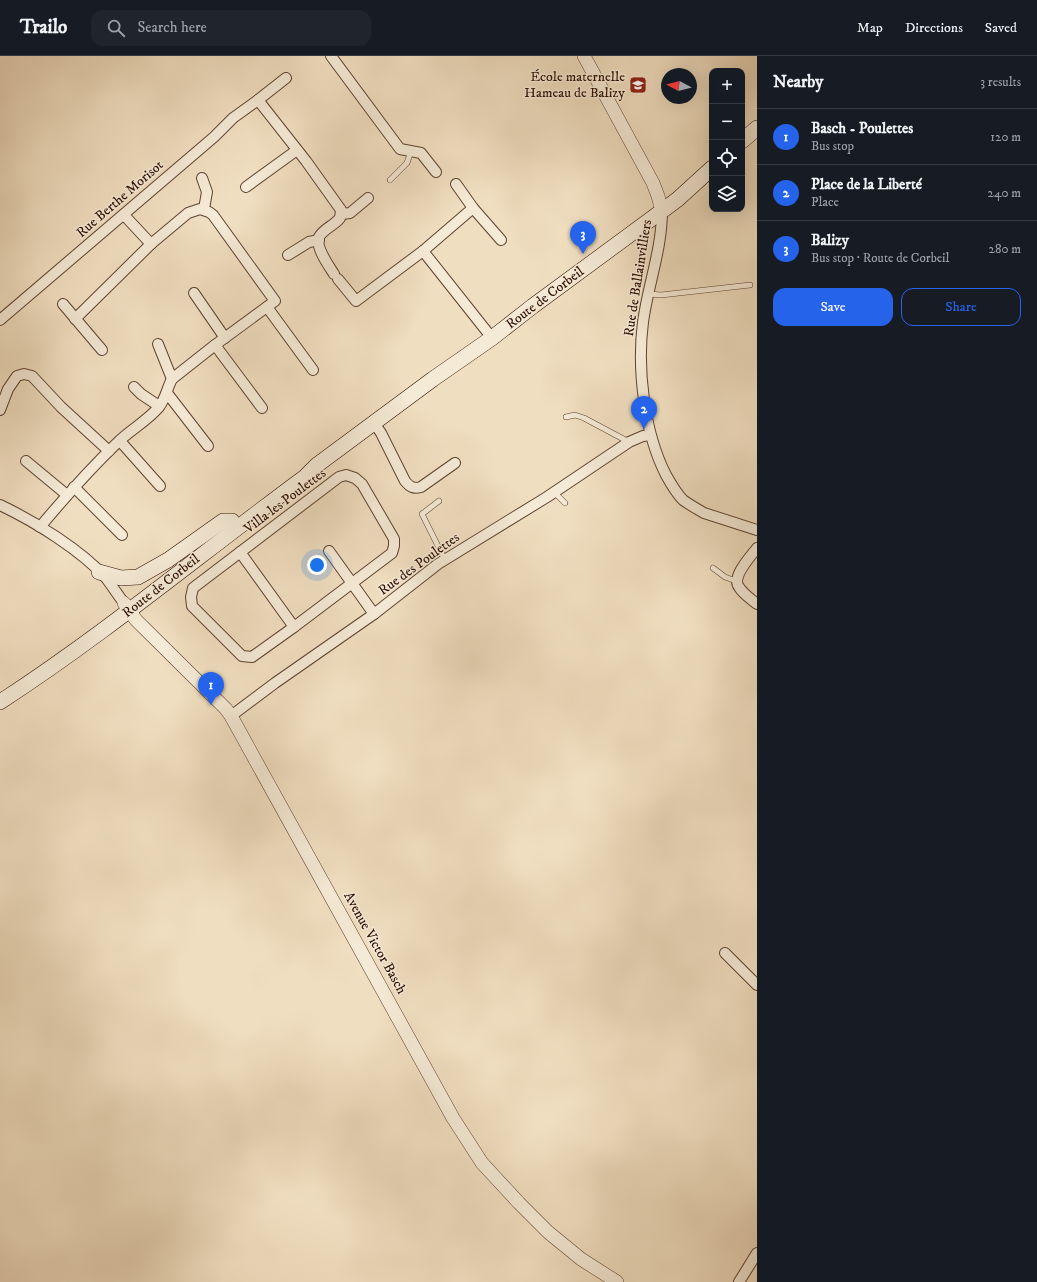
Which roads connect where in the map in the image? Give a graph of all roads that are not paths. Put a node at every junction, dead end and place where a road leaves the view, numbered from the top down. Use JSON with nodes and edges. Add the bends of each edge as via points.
{"nodes":[{"id":1,"x":331,"y":56,"type":"edge"},
{"id":2,"x":584,"y":56,"type":"edge"},
{"id":3,"x":286,"y":78,"type":"dead end"},
{"id":4,"x":258,"y":100,"type":"junction"},
{"id":5,"x":757,"y":128,"type":"edge"},
{"id":6,"x":743,"y":140,"type":"edge"},
{"id":7,"x":297,"y":150,"type":"junction"},
{"id":8,"x":412,"y":151,"type":"junction"},
{"id":9,"x":709,"y":171,"type":"edge"},
{"id":10,"x":436,"y":172,"type":"dead end"},
{"id":11,"x":202,"y":178,"type":"dead end"},
{"id":12,"x":390,"y":180,"type":"dead end"},
{"id":13,"x":456,"y":184,"type":"dead end"},
{"id":14,"x":246,"y":187,"type":"dead end"},
{"id":15,"x":368,"y":198,"type":"dead end"},
{"id":16,"x":473,"y":208,"type":"junction"},
{"id":17,"x":204,"y":209,"type":"junction"},
{"id":18,"x":662,"y":211,"type":"junction"},
{"id":19,"x":342,"y":214,"type":"junction"},
{"id":20,"x":124,"y":215,"type":"junction"},
{"id":21,"x":319,"y":240,"type":"junction"},
{"id":22,"x":501,"y":240,"type":"dead end"},
{"id":23,"x":151,"y":244,"type":"junction"},
{"id":24,"x":423,"y":251,"type":"junction"},
{"id":25,"x":288,"y":255,"type":"dead end"},
{"id":26,"x":750,"y":285,"type":"dead end"},
{"id":27,"x":194,"y":293,"type":"dead end"},
{"id":28,"x":649,"y":294,"type":"junction"},
{"id":29,"x":63,"y":304,"type":"dead end"},
{"id":30,"x":271,"y":304,"type":"junction"},
{"id":31,"x":75,"y":319,"type":"junction"},
{"id":32,"x":0,"y":320,"type":"edge"},
{"id":33,"x":225,"y":338,"type":"junction"},
{"id":34,"x":492,"y":338,"type":"junction"},
{"id":35,"x":158,"y":344,"type":"dead end"},
{"id":36,"x":215,"y":346,"type":"junction"},
{"id":37,"x":102,"y":350,"type":"dead end"},
{"id":38,"x":313,"y":370,"type":"dead end"},
{"id":39,"x":172,"y":379,"type":"junction"},
{"id":40,"x":134,"y":387,"type":"dead end"},
{"id":41,"x":167,"y":393,"type":"junction"},
{"id":42,"x":159,"y":406,"type":"junction"},
{"id":43,"x":262,"y":408,"type":"dead end"},
{"id":44,"x":0,"y":410,"type":"edge"},
{"id":45,"x":566,"y":417,"type":"dead end"},
{"id":46,"x":374,"y":423,"type":"junction"},
{"id":47,"x":650,"y":435,"type":"junction"},
{"id":48,"x":120,"y":440,"type":"junction"},
{"id":49,"x":629,"y":442,"type":"junction"},
{"id":50,"x":208,"y":446,"type":"dead end"},
{"id":51,"x":109,"y":451,"type":"junction"},
{"id":52,"x":26,"y":461,"type":"dead end"},
{"id":53,"x":455,"y":463,"type":"dead end"},
{"id":54,"x":318,"y":465,"type":"junction"},
{"id":55,"x":160,"y":486,"type":"dead end"},
{"id":56,"x":74,"y":487,"type":"junction"},
{"id":57,"x":554,"y":492,"type":"junction"},
{"id":58,"x":67,"y":495,"type":"junction"},
{"id":59,"x":439,"y":501,"type":"dead end"},
{"id":60,"x":565,"y":503,"type":"dead end"},
{"id":61,"x":0,"y":505,"type":"edge"},
{"id":62,"x":232,"y":521,"type":"junction"},
{"id":63,"x":40,"y":527,"type":"junction"},
{"id":64,"x":757,"y":530,"type":"edge"},
{"id":65,"x":122,"y":535,"type":"dead end"},
{"id":66,"x":757,"y":548,"type":"edge"},
{"id":67,"x":330,"y":551,"type":"dead end"},
{"id":68,"x":240,"y":552,"type":"junction"},
{"id":69,"x":445,"y":560,"type":"junction"},
{"id":70,"x":713,"y":568,"type":"dead end"},
{"id":71,"x":99,"y":572,"type":"junction"},
{"id":72,"x":736,"y":581,"type":"junction"},
{"id":73,"x":353,"y":583,"type":"junction"},
{"id":74,"x":757,"y":604,"type":"edge"},
{"id":75,"x":126,"y":606,"type":"junction"},
{"id":76,"x":374,"y":614,"type":"junction"},
{"id":77,"x":294,"y":627,"type":"junction"},
{"id":78,"x":0,"y":701,"type":"edge"},
{"id":79,"x":231,"y":716,"type":"junction"},
{"id":80,"x":725,"y":953,"type":"dead end"},
{"id":81,"x":757,"y":985,"type":"edge"},
{"id":82,"x":757,"y":1254,"type":"edge"},
{"id":83,"x":617,"y":1282,"type":"edge"},
{"id":84,"x":739,"y":1282,"type":"edge"}],
"edges":[{"from":1,"to":8,"type":"street","via":[[400,149]]},
{"from":2,"to":18,"type":"street","via":[[653,183]]},
{"from":3,"to":4,"type":"street","name":"Rue Berthe Morisot"},
{"from":4,"to":7,"type":"street"},
{"from":4,"to":20,"type":"street","name":"Rue Berthe Morisot","via":[[233,118]]},
{"from":5,"to":6,"type":"main road"},
{"from":7,"to":14,"type":"street"},
{"from":7,"to":19,"type":"street","via":[[339,206]]},
{"from":8,"to":10,"type":"street","via":[[421,153]]},
{"from":8,"to":12,"type":"lane","via":[[407,163]]},
{"from":9,"to":18,"type":"main road","name":"Route de Corbeil"},
{"from":11,"to":17,"type":"street","via":[[207,192]]},
{"from":13,"to":16,"type":"street"},
{"from":15,"to":19,"type":"street","via":[[350,213]]},
{"from":16,"to":22,"type":"street"},
{"from":16,"to":24,"type":"street"},
{"from":17,"to":23,"type":"street","via":[[188,213]]},
{"from":17,"to":30,"type":"street","via":[[213,215]]},
{"from":18,"to":28,"type":"street","name":"Rue de Ballainvilliers","via":[[661,232]]},
{"from":18,"to":34,"type":"main road","name":"Route de Corbeil"},
{"from":19,"to":21,"type":"street"},
{"from":20,"to":23,"type":"street"},
{"from":20,"to":32,"type":"street","name":"Rue Berthe Morisot"},
{"from":21,"to":24,"type":"street","via":[[320,251],[336,277],[356,301]]},
{"from":21,"to":25,"type":"street","via":[[309,242]]},
{"from":23,"to":31,"type":"street"},
{"from":24,"to":34,"type":"street"},
{"from":26,"to":28,"type":"lane","via":[[661,295]]},
{"from":27,"to":33,"type":"street"},
{"from":28,"to":47,"type":"street","name":"Rue de Ballainvilliers","via":[[640,351]]},
{"from":29,"to":31,"type":"street"},
{"from":30,"to":33,"type":"street"},
{"from":30,"to":38,"type":"street"},
{"from":31,"to":37,"type":"street"},
{"from":33,"to":36,"type":"street"},
{"from":34,"to":46,"type":"main road","name":"Route de Corbeil"},
{"from":35,"to":39,"type":"street"},
{"from":36,"to":39,"type":"street"},
{"from":36,"to":43,"type":"street"},
{"from":39,"to":41,"type":"street"},
{"from":40,"to":42,"type":"street"},
{"from":41,"to":42,"type":"street"},
{"from":41,"to":50,"type":"street"},
{"from":42,"to":48,"type":"street"},
{"from":44,"to":51,"type":"street","via":[[16,376],[32,376]]},
{"from":45,"to":49,"type":"lane","via":[[584,418]]},
{"from":46,"to":53,"type":"street","via":[[410,487],[421,487]]},
{"from":46,"to":54,"type":"main road","name":"Route de Corbeil"},
{"from":47,"to":49,"type":"street","name":"Rue des Poulettes"},
{"from":47,"to":64,"type":"street","name":"Rue de Ballainvilliers","via":[[673,488],[683,499],[704,513]]},
{"from":48,"to":51,"type":"street"},
{"from":48,"to":55,"type":"street"},
{"from":49,"to":57,"type":"street","name":"Rue des Poulettes"},
{"from":51,"to":56,"type":"street"},
{"from":52,"to":58,"type":"street"},
{"from":54,"to":62,"type":"main road","name":"Route de Corbeil","via":[[302,472]]},
{"from":54,"to":75,"type":"main road","name":"Route de Corbeil"},
{"from":56,"to":58,"type":"street"},
{"from":56,"to":65,"type":"street"},
{"from":57,"to":60,"type":"lane"},
{"from":57,"to":69,"type":"street","name":"Rue des Poulettes"},
{"from":58,"to":63,"type":"street"},
{"from":59,"to":69,"type":"lane","via":[[422,514]]},
{"from":61,"to":63,"type":"street"},
{"from":62,"to":71,"type":"main road","via":[[223,521],[168,560],[138,577],[121,578]]},
{"from":62,"to":75,"type":"main road","name":"Route de Corbeil"},
{"from":63,"to":71,"type":"street","via":[[72,548]]},
{"from":66,"to":72,"type":"street"},
{"from":67,"to":73,"type":"street"},
{"from":68,"to":73,"type":"street","name":"Villa les Poulettes","via":[[339,477],[356,478],[394,539],[394,546],[392,553]]},
{"from":68,"to":77,"type":"street","name":"Villa les Poulettes"},
{"from":68,"to":77,"type":"street","name":"Villa les Poulettes","via":[[193,588],[192,606],[242,656],[252,657]]},
{"from":69,"to":76,"type":"street","name":"Rue des Poulettes"},
{"from":70,"to":72,"type":"lane"},
{"from":71,"to":75,"type":"street"},
{"from":72,"to":74,"type":"street","via":[[738,587]]},
{"from":73,"to":76,"type":"street"},
{"from":73,"to":77,"type":"street","name":"Villa les Poulettes"},
{"from":75,"to":78,"type":"main road","name":"Route de Corbeil","via":[[112,624],[36,679]]},
{"from":75,"to":79,"type":"street","name":"Avenue Victor Basch","via":[[136,620]]},
{"from":76,"to":79,"type":"street","name":"Rue des Poulettes"},
{"from":79,"to":83,"type":"street","name":"Avenue Victor Basch","via":[[453,1118],[475,1153],[492,1175],[548,1232],[581,1259]]},
{"from":80,"to":81,"type":"street"},
{"from":82,"to":84,"type":"street"}]}
